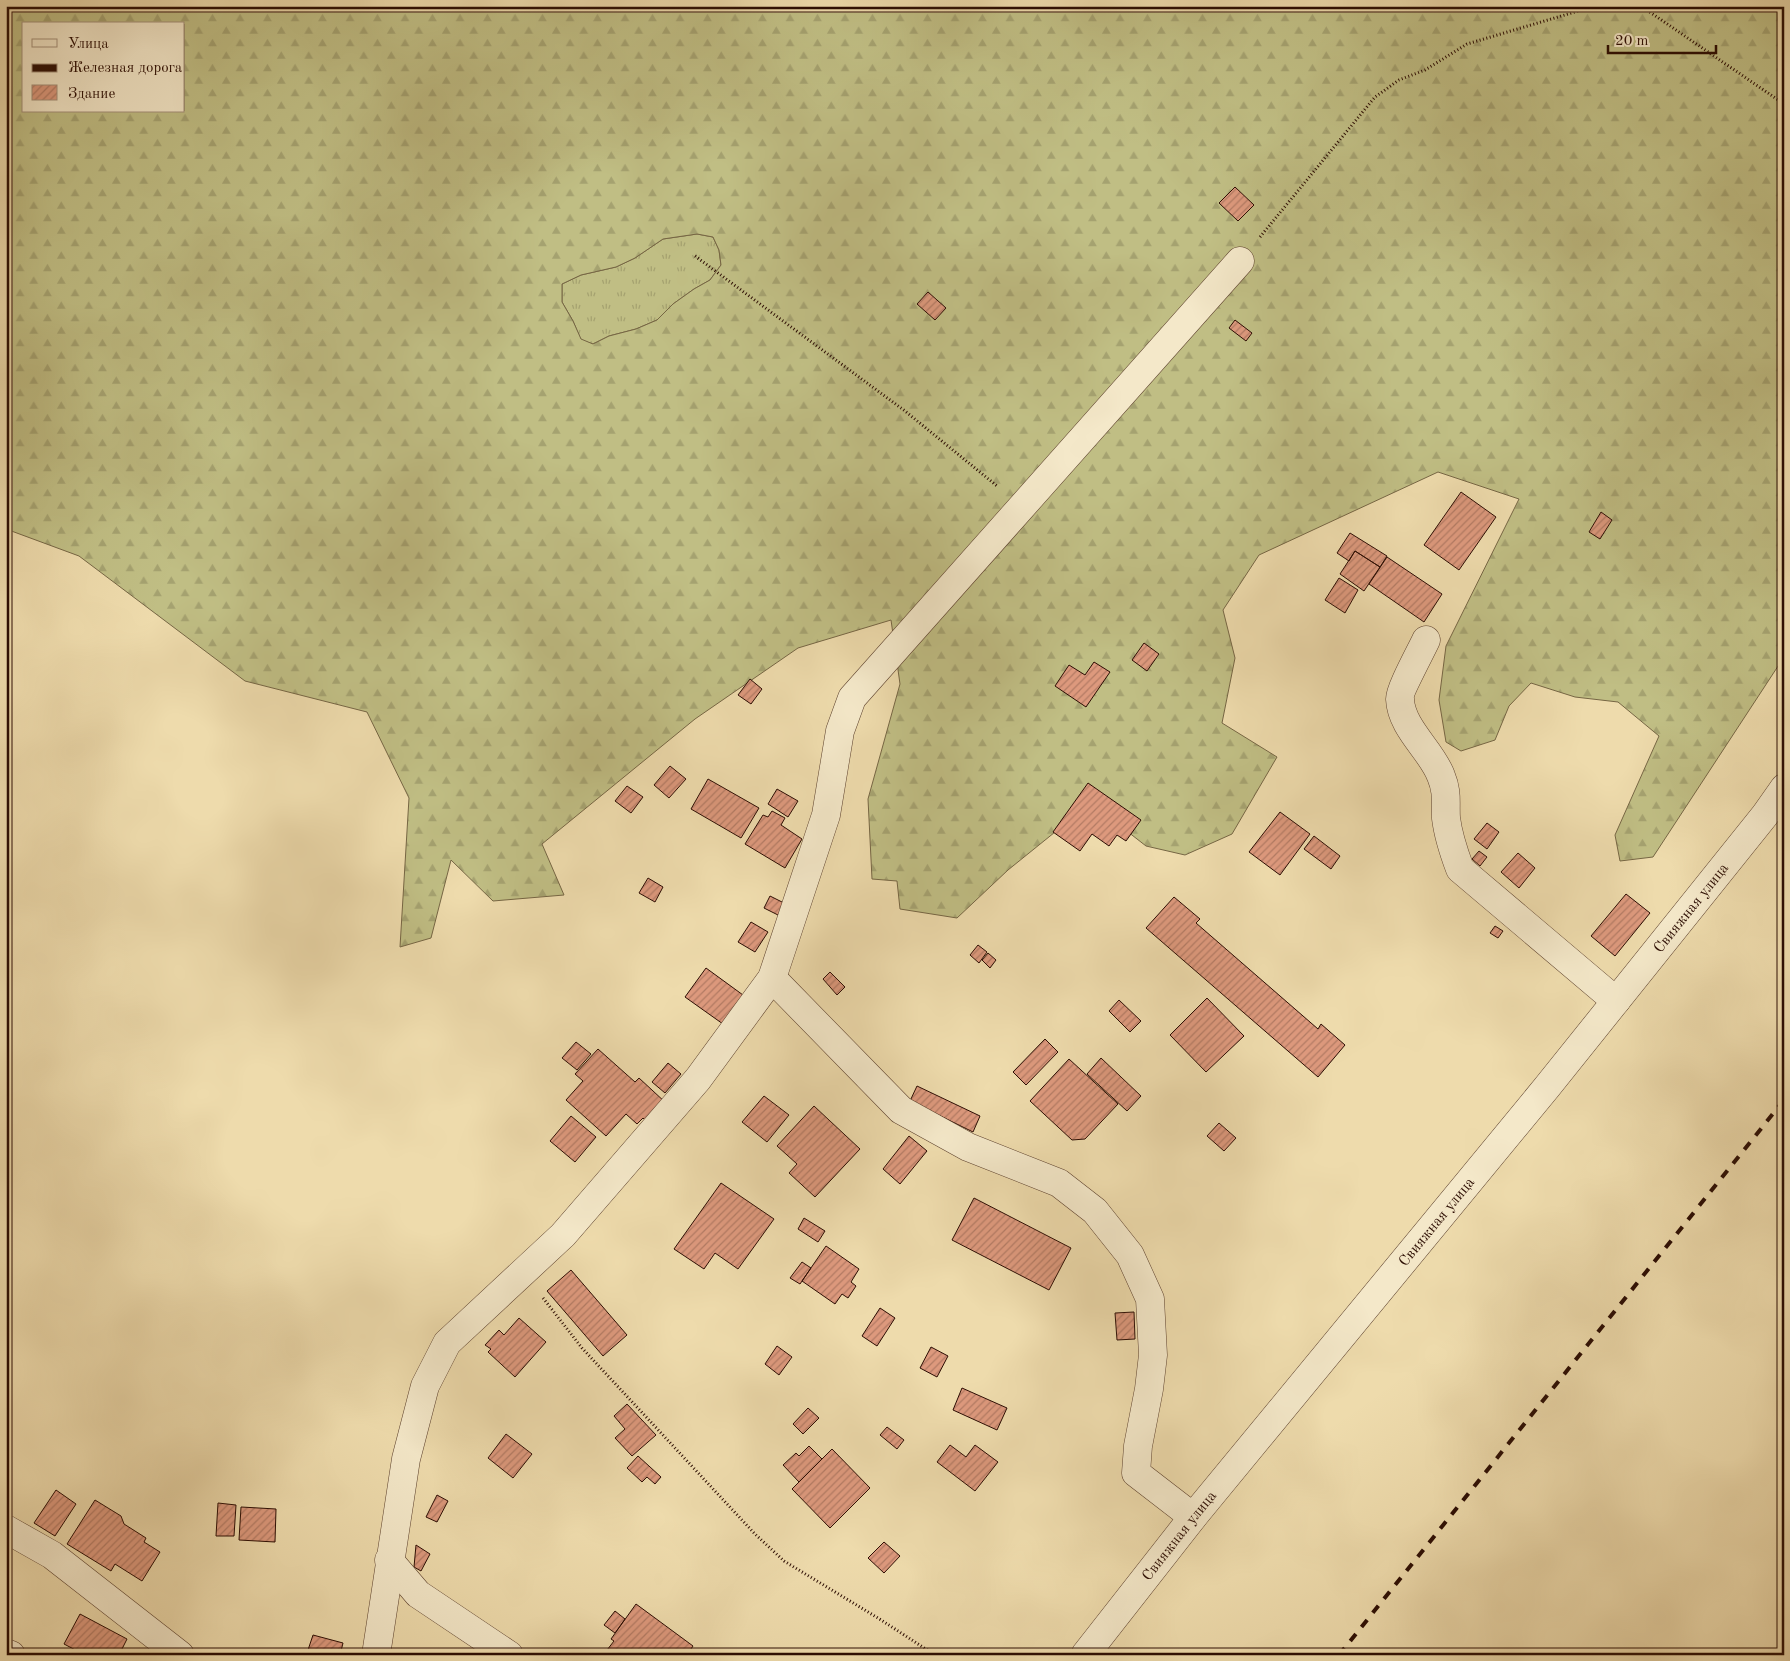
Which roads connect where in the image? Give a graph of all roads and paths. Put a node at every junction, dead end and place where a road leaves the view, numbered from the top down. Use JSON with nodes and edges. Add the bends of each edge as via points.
{"nodes":[{"id":1,"x":1595,"y":6,"type":"edge"},
{"id":2,"x":1642,"y":6,"type":"edge"},
{"id":3,"x":1784,"y":104,"type":"edge"},
{"id":4,"x":695,"y":256,"type":"dead end"},
{"id":5,"x":1240,"y":261,"type":"joint"},
{"id":6,"x":1022,"y":506,"type":"junction"},
{"id":7,"x":1426,"y":640,"type":"dead end"},
{"id":8,"x":1784,"y":788,"type":"edge"},
{"id":9,"x":772,"y":978,"type":"junction"},
{"id":10,"x":1616,"y":1001,"type":"junction"},
{"id":11,"x":522,"y":1273,"type":"junction"},
{"id":12,"x":1193,"y":1517,"type":"junction"},
{"id":13,"x":6,"y":1529,"type":"edge"},
{"id":14,"x":389,"y":1560,"type":"junction"},
{"id":15,"x":6,"y":1653,"type":"edge"},
{"id":16,"x":11,"y":1655,"type":"edge"},
{"id":17,"x":180,"y":1655,"type":"edge"},
{"id":18,"x":376,"y":1655,"type":"edge"},
{"id":19,"x":509,"y":1655,"type":"edge"},
{"id":20,"x":935,"y":1655,"type":"edge"},
{"id":21,"x":1085,"y":1655,"type":"edge"}],
"edges":[{"from":1,"to":5,"type":"path","via":[[1467,44],[1425,70],[1399,80],[1375,97]]},
{"from":2,"to":3,"type":"path"},
{"from":4,"to":6,"type":"path","via":[[905,411]]},
{"from":5,"to":6,"type":"street"},
{"from":6,"to":9,"type":"street","via":[[852,698],[840,730],[826,814]]},
{"from":7,"to":10,"type":"street","via":[[1399,697],[1412,730],[1441,775],[1447,794],[1446,818],[1460,870]]},
{"from":8,"to":10,"type":"street","name":"Свияжная улица","via":[[1766,815]]},
{"from":9,"to":11,"type":"street","via":[[698,1079],[563,1235]]},
{"from":9,"to":12,"type":"street","via":[[901,1110],[968,1146],[1059,1183],[1095,1211],[1130,1255],[1150,1299],[1153,1355],[1136,1473]]},
{"from":10,"to":12,"type":"street","name":"Свияжная улица"},
{"from":11,"to":14,"type":"street","via":[[448,1344],[425,1386],[406,1459]]},
{"from":11,"to":20,"type":"path","via":[[582,1348],[784,1561]]},
{"from":12,"to":21,"type":"street","name":"Свияжная улица"},
{"from":13,"to":17,"type":"street","via":[[52,1555]]},
{"from":14,"to":18,"type":"street"},
{"from":14,"to":19,"type":"street","via":[[418,1594]]},
{"from":15,"to":16,"type":"street"}]}
